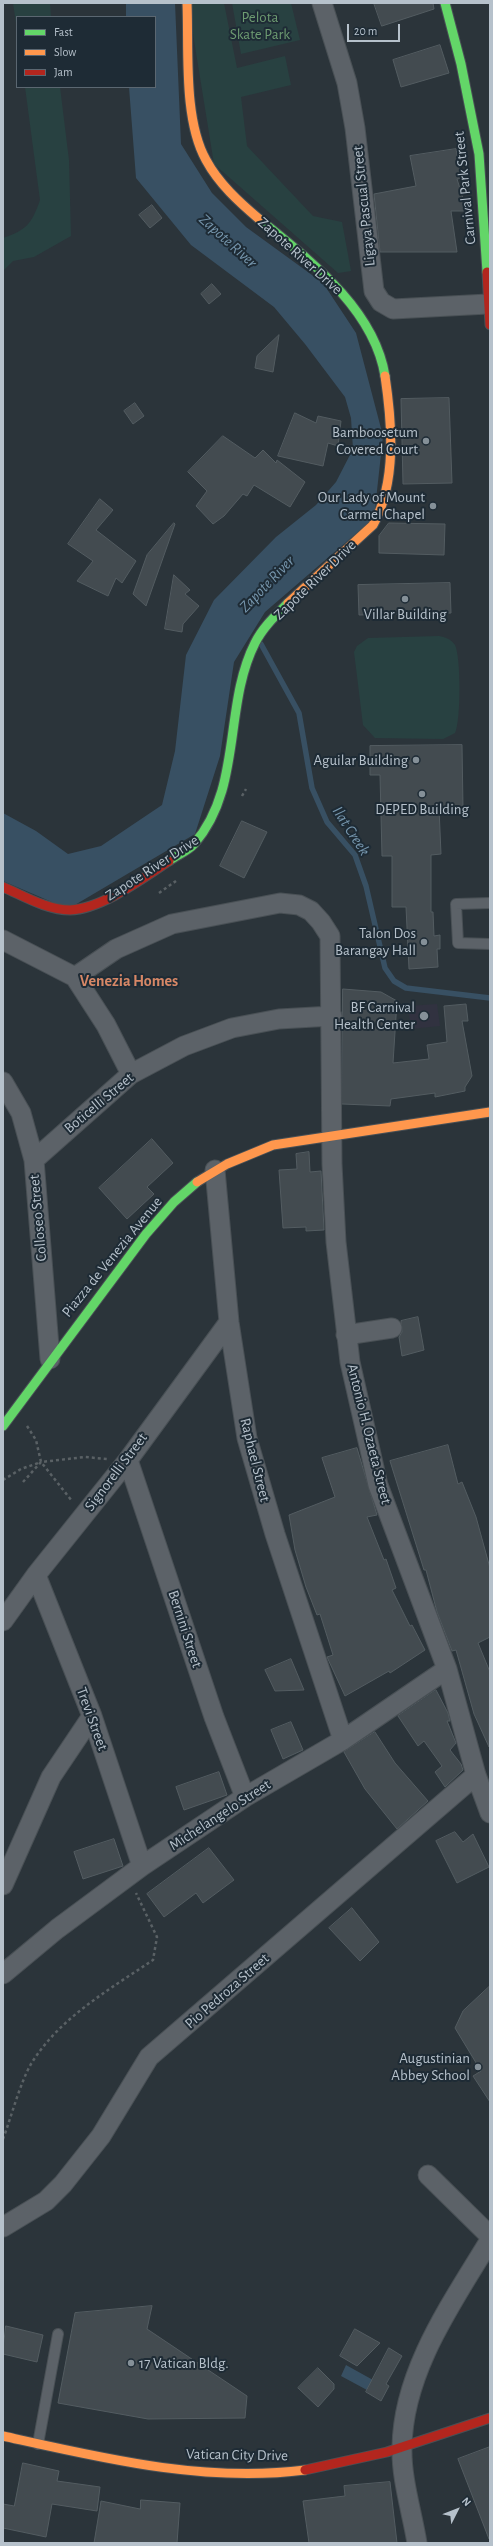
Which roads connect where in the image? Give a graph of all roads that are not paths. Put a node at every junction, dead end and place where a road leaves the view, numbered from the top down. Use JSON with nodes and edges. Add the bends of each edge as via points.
{"nodes":[{"id":1,"x":187,"y":3,"type":"edge"},
{"id":2,"x":322,"y":3,"type":"edge"},
{"id":3,"x":445,"y":3,"type":"edge"},
{"id":4,"x":488,"y":304,"type":"junction"},
{"id":5,"x":490,"y":324,"type":"edge"},
{"id":6,"x":3,"y":887,"type":"edge"},
{"id":7,"x":27,"y":897,"type":"junction"},
{"id":8,"x":3,"y":899,"type":"edge"},
{"id":9,"x":490,"y":903,"type":"edge"},
{"id":10,"x":3,"y":940,"type":"edge"},
{"id":11,"x":490,"y":944,"type":"edge"},
{"id":12,"x":74,"y":977,"type":"junction"},
{"id":13,"x":332,"y":1016,"type":"junction"},
{"id":14,"x":131,"y":1074,"type":"junction"},
{"id":15,"x":3,"y":1082,"type":"edge"},
{"id":16,"x":490,"y":1112,"type":"edge"},
{"id":17,"x":332,"y":1135,"type":"junction"},
{"id":18,"x":34,"y":1160,"type":"junction"},
{"id":19,"x":214,"y":1170,"type":"junction"},
{"id":20,"x":229,"y":1322,"type":"junction"},
{"id":21,"x":392,"y":1328,"type":"dead end"},
{"id":22,"x":346,"y":1335,"type":"junction"},
{"id":23,"x":50,"y":1359,"type":"junction"},
{"id":24,"x":3,"y":1426,"type":"edge"},
{"id":25,"x":128,"y":1460,"type":"junction"},
{"id":26,"x":36,"y":1575,"type":"junction"},
{"id":27,"x":3,"y":1621,"type":"edge"},
{"id":28,"x":447,"y":1669,"type":"junction"},
{"id":29,"x":92,"y":1716,"type":"junction"},
{"id":30,"x":343,"y":1740,"type":"junction"},
{"id":31,"x":476,"y":1775,"type":"junction"},
{"id":32,"x":245,"y":1797,"type":"junction"},
{"id":33,"x":490,"y":1813,"type":"edge"},
{"id":34,"x":135,"y":1871,"type":"junction"},
{"id":35,"x":3,"y":1885,"type":"edge"},
{"id":36,"x":3,"y":1974,"type":"edge"},
{"id":37,"x":428,"y":2175,"type":"dead end"},
{"id":38,"x":3,"y":2227,"type":"edge"},
{"id":39,"x":490,"y":2236,"type":"edge"},
{"id":40,"x":490,"y":2240,"type":"edge"},
{"id":41,"x":58,"y":2334,"type":"dead end"},
{"id":42,"x":490,"y":2418,"type":"edge"},
{"id":43,"x":3,"y":2436,"type":"edge"},
{"id":44,"x":38,"y":2444,"type":"junction"},
{"id":45,"x":402,"y":2448,"type":"junction"},
{"id":46,"x":417,"y":2543,"type":"edge"}],
"edges":[{"from":1,"to":7,"type":"main road","name":"Zapote River Drive","via":[[193,110],[204,157],[232,197],[307,258],[345,295],[379,350],[391,423],[387,495],[382,512],[373,525],[289,603],[256,641],[242,682],[235,726],[215,811],[204,834],[193,845],[91,906],[69,910]]},
{"from":2,"to":4,"type":"street","name":"Ligaya Pascual Street","via":[[347,83],[355,128],[374,291],[381,302],[393,309]]},
{"from":3,"to":4,"type":"main road","name":"Carnival Park Street","via":[[461,64],[479,154]]},
{"from":4,"to":5,"type":"main road","name":"Carnival Park Street"},
{"from":6,"to":7,"type":"main road","name":"Zapote River Drive"},
{"from":7,"to":8,"type":"street","name":"Zapote River Drive","via":[[9,895]]},
{"from":9,"to":11,"type":"lane","via":[[456,904],[458,943]]},
{"from":10,"to":12,"type":"street"},
{"from":12,"to":13,"type":"street","name":"Antonio H. Ozaeta Street","via":[[116,949],[172,924],[280,903],[299,905],[311,911],[330,936]]},
{"from":12,"to":14,"type":"street","via":[[106,1025]]},
{"from":13,"to":14,"type":"street","name":"Boticelli Street","via":[[279,1019],[232,1028],[184,1046]]},
{"from":13,"to":17,"type":"street","name":"Antonio H. Ozaeta Street"},
{"from":14,"to":18,"type":"street","name":"Boticelli Street"},
{"from":15,"to":18,"type":"street","name":"Colloseo Street","via":[[21,1113]]},
{"from":16,"to":17,"type":"main road","name":"Piazza de Venezia Avenue"},
{"from":17,"to":19,"type":"main road","name":"Piazza de Venezia Avenue","via":[[273,1145]]},
{"from":17,"to":22,"type":"street","name":"Antonio H. Ozaeta Street","via":[[336,1242]]},
{"from":18,"to":23,"type":"street","name":"Colloseo Street"},
{"from":19,"to":20,"type":"street","name":"Raphael Street"},
{"from":19,"to":23,"type":"main road","name":"Piazza de Venezia Avenue","via":[[185,1191],[154,1222]]},
{"from":20,"to":25,"type":"street","name":"Signorelli Street"},
{"from":20,"to":30,"type":"street","name":"Raphael Street","via":[[247,1438],[274,1534]]},
{"from":21,"to":22,"type":"street"},
{"from":22,"to":28,"type":"street","name":"Antonio H. Ozaeta Street","via":[[378,1485]]},
{"from":23,"to":24,"type":"main road","name":"Piazza de Venezia Avenue"},
{"from":25,"to":26,"type":"street","name":"Signorelli Street"},
{"from":25,"to":32,"type":"street","name":"Bernini Street","via":[[214,1717]]},
{"from":26,"to":27,"type":"street","name":"Signorelli Street"},
{"from":26,"to":29,"type":"street","name":"Trevi Street"},
{"from":28,"to":30,"type":"street","name":"Michelangelo Street"},
{"from":28,"to":31,"type":"street","name":"Antonio H. Ozaeta Street"},
{"from":29,"to":34,"type":"street","name":"Trevi Street"},
{"from":29,"to":35,"type":"street","via":[[51,1777]]},
{"from":30,"to":32,"type":"street","name":"Michelangelo Street"},
{"from":31,"to":33,"type":"street","name":"Antonio H. Ozaeta Street"},
{"from":31,"to":38,"type":"street","name":"Pio Pedroza Street","via":[[149,2057],[101,2136],[63,2184],[46,2201]]},
{"from":32,"to":34,"type":"street","name":"Michelangelo Street"},
{"from":34,"to":36,"type":"street","name":"Michelangelo Street","via":[[57,1929]]},
{"from":37,"to":39,"type":"street"},
{"from":40,"to":45,"type":"street","via":[[448,2308],[420,2364],[405,2409]]},
{"from":41,"to":44,"type":"lane"},
{"from":42,"to":45,"type":"main road","name":"Vatican City Drive"},
{"from":43,"to":44,"type":"main road","name":"Vatican City Drive"},
{"from":44,"to":45,"type":"main road","name":"Vatican City Drive","via":[[145,2466],[236,2473],[324,2467]]},
{"from":45,"to":46,"type":"street"}]}
